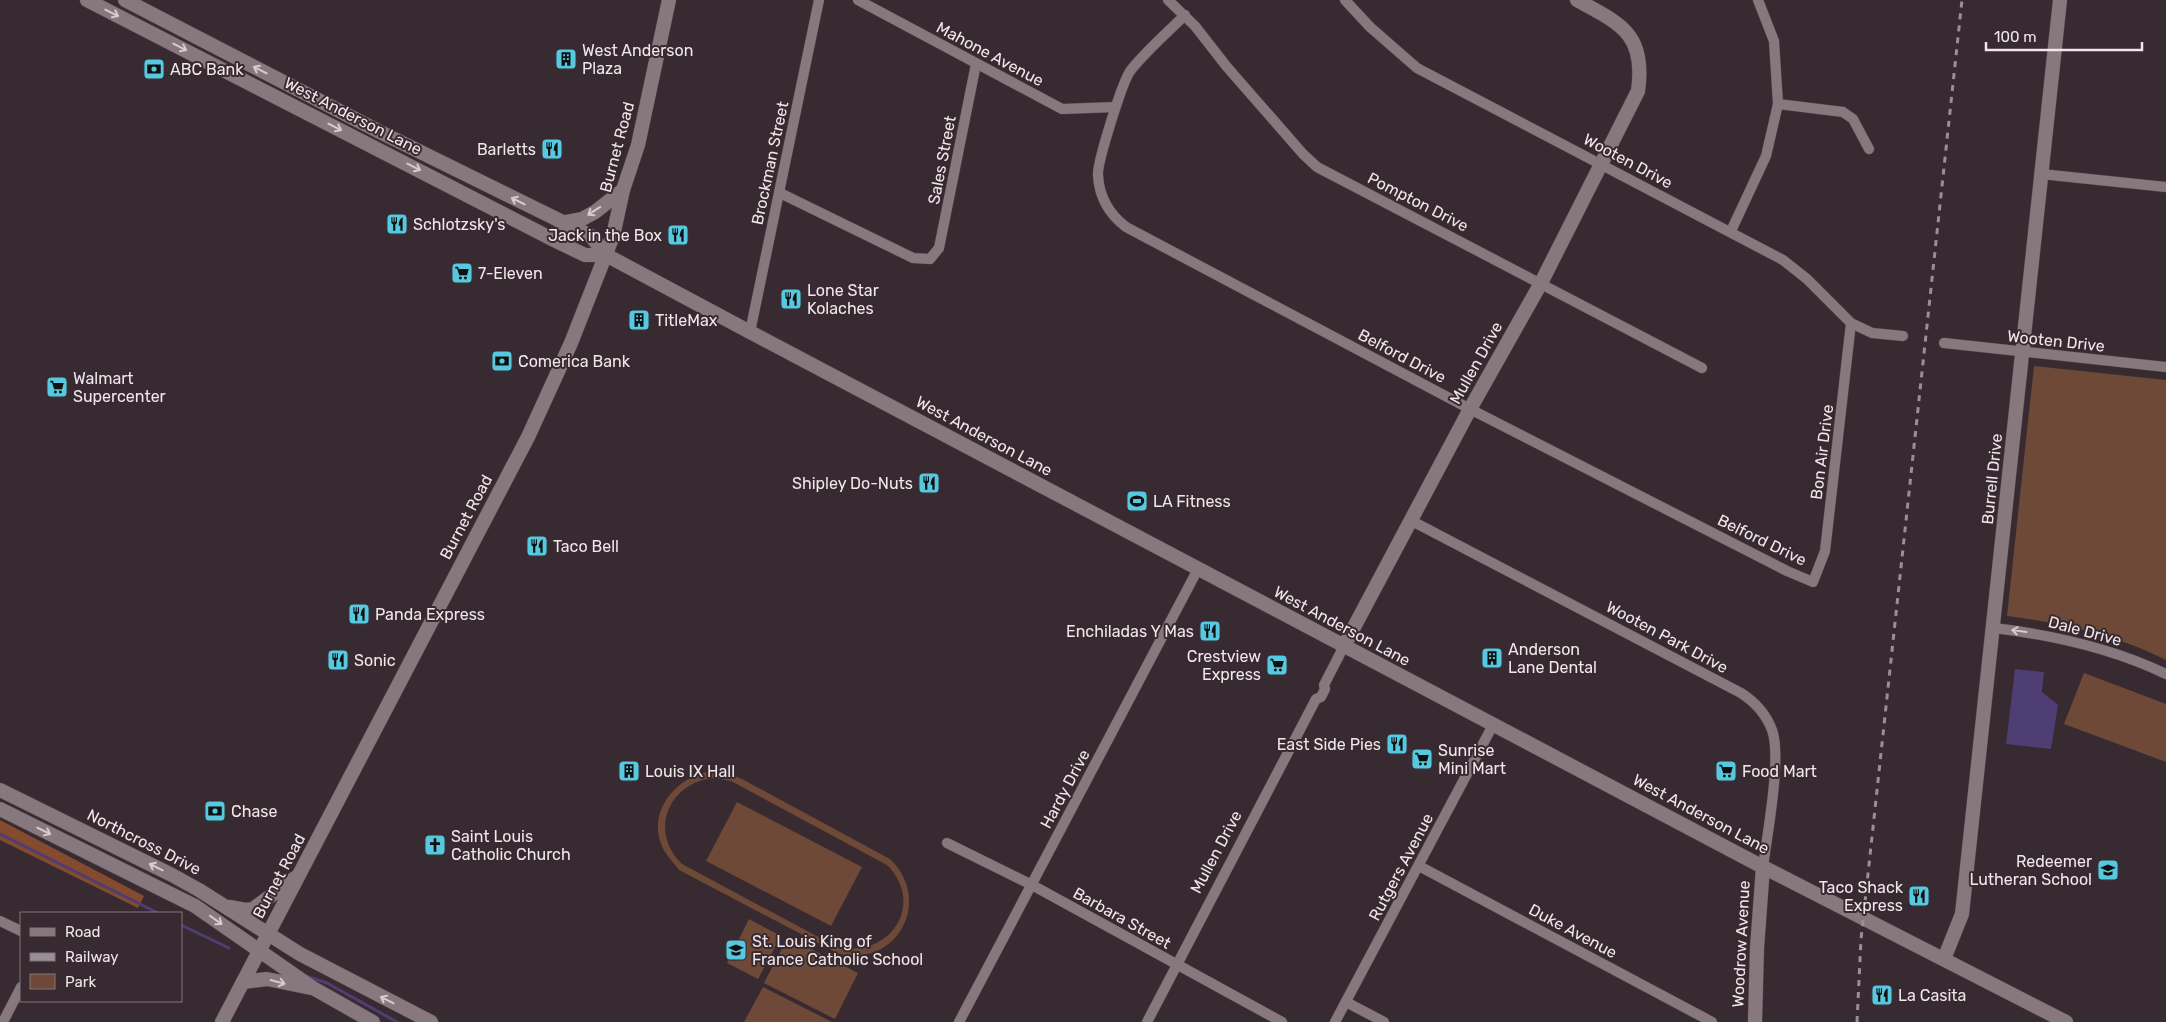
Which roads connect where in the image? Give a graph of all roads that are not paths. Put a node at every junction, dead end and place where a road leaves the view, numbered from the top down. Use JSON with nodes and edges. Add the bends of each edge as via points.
{"nodes":[{"id":1,"x":87,"y":0,"type":"edge"},
{"id":2,"x":125,"y":0,"type":"edge"},
{"id":3,"x":669,"y":0,"type":"edge"},
{"id":4,"x":819,"y":0,"type":"edge"},
{"id":5,"x":858,"y":0,"type":"edge"},
{"id":6,"x":1168,"y":0,"type":"edge"},
{"id":7,"x":1345,"y":0,"type":"edge"},
{"id":8,"x":1577,"y":0,"type":"edge"},
{"id":9,"x":1758,"y":0,"type":"edge"},
{"id":10,"x":2060,"y":0,"type":"edge"},
{"id":11,"x":144,"y":10,"type":"junction"},
{"id":12,"x":1185,"y":15,"type":"junction"},
{"id":13,"x":137,"y":25,"type":"junction"},
{"id":14,"x":976,"y":64,"type":"junction"},
{"id":15,"x":1778,"y":104,"type":"junction"},
{"id":16,"x":1116,"y":107,"type":"junction"},
{"id":17,"x":371,"y":127,"type":"junction"},
{"id":18,"x":358,"y":138,"type":"junction"},
{"id":19,"x":370,"y":145,"type":"junction"},
{"id":20,"x":1869,"y":149,"type":"dead end"},
{"id":21,"x":1602,"y":164,"type":"junction"},
{"id":22,"x":2041,"y":174,"type":"junction"},
{"id":23,"x":2166,"y":187,"type":"edge"},
{"id":24,"x":623,"y":190,"type":"junction"},
{"id":25,"x":780,"y":193,"type":"junction"},
{"id":26,"x":561,"y":223,"type":"junction"},
{"id":27,"x":1730,"y":231,"type":"junction"},
{"id":28,"x":606,"y":255,"type":"junction"},
{"id":29,"x":1541,"y":283,"type":"junction"},
{"id":30,"x":1851,"y":323,"type":"junction"},
{"id":31,"x":750,"y":332,"type":"junction"},
{"id":32,"x":1903,"y":336,"type":"dead end"},
{"id":33,"x":1944,"y":343,"type":"dead end"},
{"id":34,"x":2022,"y":353,"type":"junction"},
{"id":35,"x":1702,"y":368,"type":"dead end"},
{"id":36,"x":2166,"y":368,"type":"edge"},
{"id":37,"x":1470,"y":409,"type":"junction"},
{"id":38,"x":1412,"y":521,"type":"junction"},
{"id":39,"x":1198,"y":569,"type":"junction"},
{"id":40,"x":1813,"y":582,"type":"joint"},
{"id":41,"x":1994,"y":628,"type":"junction"},
{"id":42,"x":1344,"y":646,"type":"junction"},
{"id":43,"x":2166,"y":674,"type":"edge"},
{"id":44,"x":1492,"y":724,"type":"junction"},
{"id":45,"x":0,"y":790,"type":"edge"},
{"id":46,"x":0,"y":809,"type":"edge"},
{"id":47,"x":80,"y":830,"type":"junction"},
{"id":48,"x":947,"y":843,"type":"dead end"},
{"id":49,"x":72,"y":845,"type":"junction"},
{"id":50,"x":1419,"y":866,"type":"junction"},
{"id":51,"x":1763,"y":867,"type":"junction"},
{"id":52,"x":300,"y":874,"type":"junction"},
{"id":53,"x":1032,"y":885,"type":"junction"},
{"id":54,"x":224,"y":906,"type":"junction"},
{"id":55,"x":0,"y":921,"type":"edge"},
{"id":56,"x":20,"y":931,"type":"edge"},
{"id":57,"x":268,"y":934,"type":"junction"},
{"id":58,"x":260,"y":950,"type":"junction"},
{"id":59,"x":1944,"y":960,"type":"junction"},
{"id":60,"x":1177,"y":966,"type":"junction"},
{"id":61,"x":243,"y":982,"type":"junction"},
{"id":62,"x":313,"y":988,"type":"junction"},
{"id":63,"x":20,"y":989,"type":"edge"},
{"id":64,"x":1346,"y":1002,"type":"junction"},
{"id":65,"x":3,"y":1022,"type":"edge"},
{"id":66,"x":222,"y":1022,"type":"edge"},
{"id":67,"x":373,"y":1022,"type":"edge"},
{"id":68,"x":431,"y":1022,"type":"edge"},
{"id":69,"x":959,"y":1022,"type":"edge"},
{"id":70,"x":1146,"y":1022,"type":"edge"},
{"id":71,"x":1282,"y":1022,"type":"edge"},
{"id":72,"x":1335,"y":1022,"type":"edge"},
{"id":73,"x":1384,"y":1022,"type":"edge"},
{"id":74,"x":1712,"y":1022,"type":"edge"},
{"id":75,"x":1755,"y":1022,"type":"edge"},
{"id":76,"x":2066,"y":1022,"type":"edge"}],
"edges":[{"from":1,"to":13,"type":"main road","name":"West Anderson Lane","one_way":true},
{"from":2,"to":11,"type":"main road","name":"West Anderson Lane"},
{"from":3,"to":24,"type":"main road","name":"Burnet Road","via":[[638,145]]},
{"from":4,"to":25,"type":"street","name":"Brockman Street"},
{"from":5,"to":14,"type":"street","name":"Mahone Avenue"},
{"from":6,"to":12,"type":"street","name":"Pompton Drive"},
{"from":7,"to":21,"type":"street","name":"Wooten Drive","via":[[1417,68]]},
{"from":8,"to":21,"type":"main road","name":"Mullen Drive","via":[[1620,24],[1638,53],[1641,71],[1638,91]]},
{"from":9,"to":15,"type":"street","via":[[1774,41]]},
{"from":10,"to":22,"type":"main road","name":"Burrell Drive"},
{"from":11,"to":13,"type":"main road"},
{"from":17,"to":11,"type":"main road","name":"West Anderson Lane","one_way":true},
{"from":12,"to":16,"type":"street","via":[[1130,71]]},
{"from":12,"to":29,"type":"street","name":"Pompton Drive","via":[[1303,154],[1318,166]]},
{"from":13,"to":18,"type":"main road","name":"West Anderson Lane","one_way":true},
{"from":14,"to":16,"type":"street","name":"Mahone Avenue","via":[[1062,109]]},
{"from":14,"to":25,"type":"street","name":"Sales Street","via":[[939,248],[930,259],[913,258]]},
{"from":15,"to":20,"type":"street","via":[[1843,112],[1853,119]]},
{"from":15,"to":27,"type":"street","via":[[1766,156]]},
{"from":16,"to":37,"type":"street","name":"Belford Drive","via":[[1098,174],[1103,200],[1114,218]]},
{"from":17,"to":18,"type":"main road"},
{"from":17,"to":19,"type":"main road"},
{"from":26,"to":17,"type":"main road","name":"West Anderson Lane","one_way":true},
{"from":18,"to":19,"type":"main road","name":"West Anderson Lane"},
{"from":19,"to":28,"type":"main road","name":"West Anderson Lane","one_way":true,"via":[[584,254]]},
{"from":21,"to":27,"type":"street","name":"Wooten Drive"},
{"from":21,"to":29,"type":"main road","name":"Mullen Drive"},
{"from":22,"to":23,"type":"street"},
{"from":22,"to":34,"type":"main road","name":"Burrell Drive"},
{"from":24,"to":26,"type":"main road","one_way":true,"via":[[582,219]]},
{"from":24,"to":28,"type":"main road","name":"Burnet Road"},
{"from":25,"to":31,"type":"street","name":"Brockman Street"},
{"from":26,"to":28,"type":"main road","name":"West Anderson Lane","via":[[591,236]]},
{"from":27,"to":30,"type":"street","name":"Wooten Drive","via":[[1783,260]]},
{"from":28,"to":31,"type":"main road","name":"West Anderson Lane"},
{"from":28,"to":52,"type":"main road","name":"Burnet Road","via":[[528,437]]},
{"from":29,"to":35,"type":"street","name":"Pompton Drive"},
{"from":29,"to":37,"type":"main road","name":"Mullen Drive"},
{"from":30,"to":32,"type":"street","name":"Wooten Drive","via":[[1872,333]]},
{"from":30,"to":40,"type":"street","name":"Bon Air Drive","via":[[1825,551]]},
{"from":31,"to":39,"type":"main road","name":"West Anderson Lane"},
{"from":33,"to":34,"type":"street","name":"Wooten Drive"},
{"from":34,"to":36,"type":"street","name":"Wooten Drive"},
{"from":34,"to":41,"type":"main road","name":"Burrell Drive"},
{"from":37,"to":38,"type":"main road","name":"Mullen Drive"},
{"from":37,"to":40,"type":"street","name":"Belford Drive"},
{"from":38,"to":42,"type":"main road","name":"Mullen Drive"},
{"from":38,"to":51,"type":"street","name":"Wooten Park Drive","via":[[1740,693],[1760,709],[1772,730],[1776,754]]},
{"from":39,"to":42,"type":"main road","name":"West Anderson Lane"},
{"from":39,"to":53,"type":"street","name":"Hardy Drive"},
{"from":43,"to":41,"type":"street","name":"Dale Drive","one_way":true,"via":[[2107,651],[2064,639]]},
{"from":41,"to":59,"type":"main road","name":"Burrell Drive","via":[[1962,914]]},
{"from":42,"to":44,"type":"main road","name":"West Anderson Lane"},
{"from":42,"to":60,"type":"street","name":"Mullen Drive","via":[[1321,697],[1316,699]]},
{"from":44,"to":50,"type":"street","name":"Rutgers Avenue"},
{"from":44,"to":51,"type":"main road","name":"West Anderson Lane"},
{"from":45,"to":47,"type":"main road","name":"Northcross Drive"},
{"from":46,"to":49,"type":"main road","name":"Northcross Drive","one_way":true},
{"from":47,"to":49,"type":"main road"},
{"from":54,"to":47,"type":"main road","name":"Northcross Drive","one_way":true,"via":[[172,875]]},
{"from":48,"to":53,"type":"street","name":"Barbara Street"},
{"from":49,"to":58,"type":"main road","name":"Northcross Drive","one_way":true,"via":[[195,906]]},
{"from":50,"to":64,"type":"street","name":"Rutgers Avenue"},
{"from":50,"to":74,"type":"street","name":"Duke Avenue"},
{"from":51,"to":59,"type":"main road","name":"West Anderson Lane"},
{"from":51,"to":75,"type":"main road","name":"Woodrow Avenue","via":[[1756,948]]},
{"from":52,"to":54,"type":"main road","via":[[253,909]]},
{"from":52,"to":57,"type":"main road","name":"Burnet Road"},
{"from":53,"to":60,"type":"street","name":"Barbara Street"},
{"from":53,"to":69,"type":"street","name":"Hardy Drive"},
{"from":54,"to":57,"type":"main road","name":"Northcross Drive"},
{"from":55,"to":56,"type":"street"},
{"from":57,"to":58,"type":"main road","name":"Burnet Road"},
{"from":68,"to":57,"type":"main road","name":"Northcross Drive","one_way":true},
{"from":58,"to":61,"type":"main road","name":"Burnet Road"},
{"from":58,"to":62,"type":"main road","name":"Northcross Drive"},
{"from":59,"to":76,"type":"main road","name":"West Anderson Lane"},
{"from":60,"to":70,"type":"street","name":"Mullen Drive"},
{"from":60,"to":71,"type":"street","name":"Barbara Street"},
{"from":61,"to":62,"type":"main road","one_way":true,"via":[[267,979]]},
{"from":61,"to":66,"type":"main road","name":"Burnet Road"},
{"from":62,"to":67,"type":"main road"},
{"from":63,"to":65,"type":"street"},
{"from":64,"to":72,"type":"street","name":"Rutgers Avenue"},
{"from":64,"to":73,"type":"street"}]}
